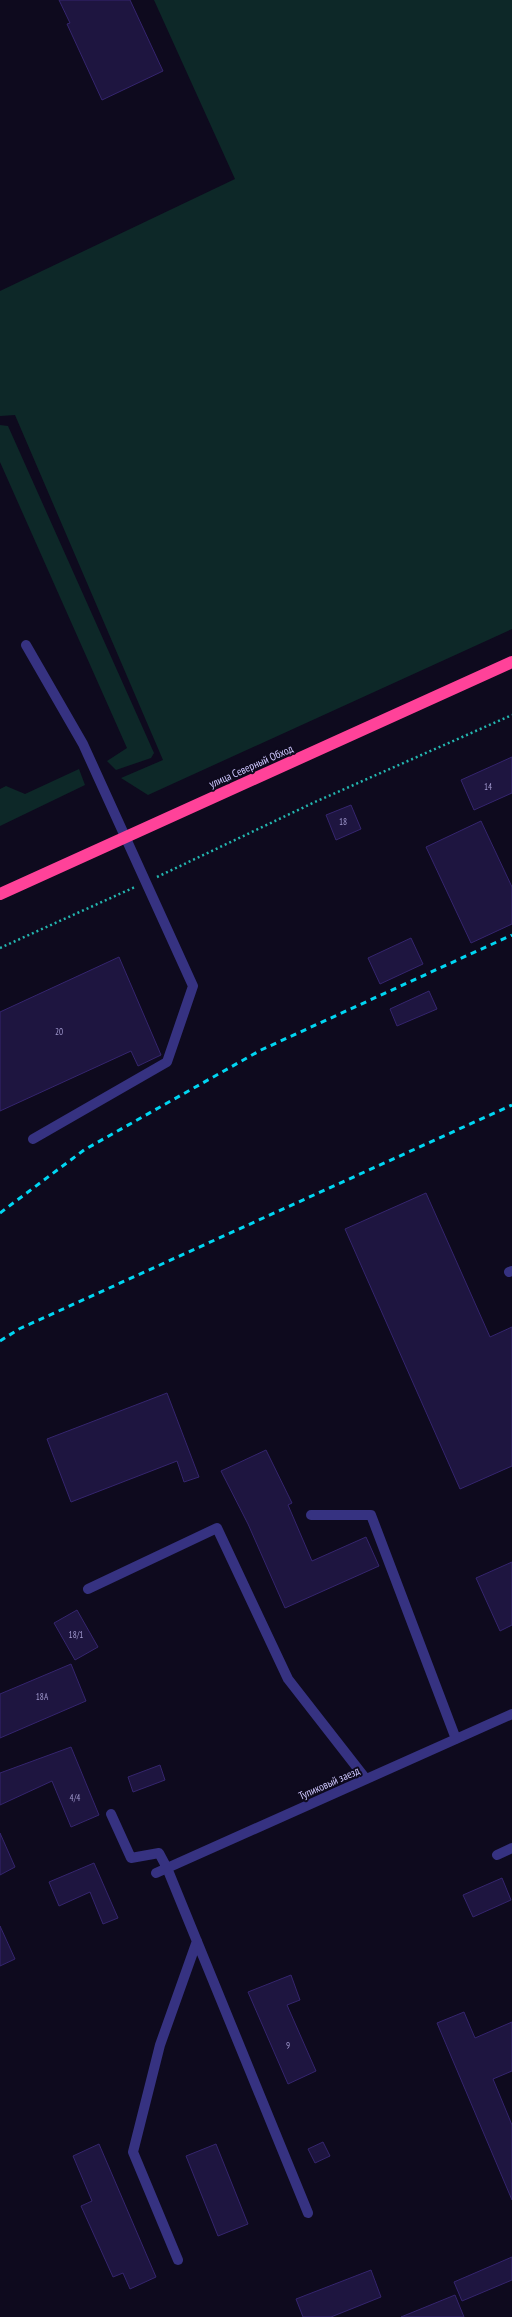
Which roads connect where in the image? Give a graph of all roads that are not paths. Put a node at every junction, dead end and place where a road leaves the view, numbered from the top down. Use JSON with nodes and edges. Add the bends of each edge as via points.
{"nodes":[{"id":1,"x":26,"y":645,"type":"dead end"},
{"id":2,"x":512,"y":662,"type":"edge"},
{"id":3,"x":124,"y":838,"type":"junction"},
{"id":4,"x":0,"y":894,"type":"edge"},
{"id":5,"x":33,"y":1139,"type":"dead end"},
{"id":6,"x":311,"y":1515,"type":"dead end"},
{"id":7,"x":88,"y":1589,"type":"dead end"},
{"id":8,"x":512,"y":1714,"type":"edge"},
{"id":9,"x":456,"y":1739,"type":"junction"},
{"id":10,"x":366,"y":1779,"type":"junction"},
{"id":11,"x":111,"y":1814,"type":"dead end"},
{"id":12,"x":512,"y":1848,"type":"edge"},
{"id":13,"x":497,"y":1855,"type":"dead end"},
{"id":14,"x":167,"y":1868,"type":"junction"},
{"id":15,"x":156,"y":1873,"type":"dead end"},
{"id":16,"x":197,"y":1941,"type":"junction"},
{"id":17,"x":308,"y":2213,"type":"dead end"},
{"id":18,"x":178,"y":2260,"type":"dead end"}],
"edges":[{"from":1,"to":3,"type":"street","via":[[83,744]]},
{"from":2,"to":3,"type":"highway","name":"улица Северный Обход"},
{"from":3,"to":4,"type":"highway","name":"улица Северный Обход"},
{"from":3,"to":5,"type":"street","via":[[193,986],[167,1062]]},
{"from":6,"to":9,"type":"street","via":[[371,1515]]},
{"from":7,"to":10,"type":"street","via":[[217,1528],[288,1680]]},
{"from":8,"to":9,"type":"street","name":"Тупиковый заезд"},
{"from":9,"to":10,"type":"street","name":"Тупиковый заезд"},
{"from":10,"to":14,"type":"street","name":"Тупиковый заезд"},
{"from":11,"to":14,"type":"street","via":[[131,1858],[159,1853]]},
{"from":12,"to":13,"type":"street"},
{"from":14,"to":15,"type":"street","name":"Тупиковый заезд"},
{"from":14,"to":16,"type":"street"},
{"from":16,"to":17,"type":"street"},
{"from":16,"to":18,"type":"street","via":[[160,2045],[133,2152]]}]}
